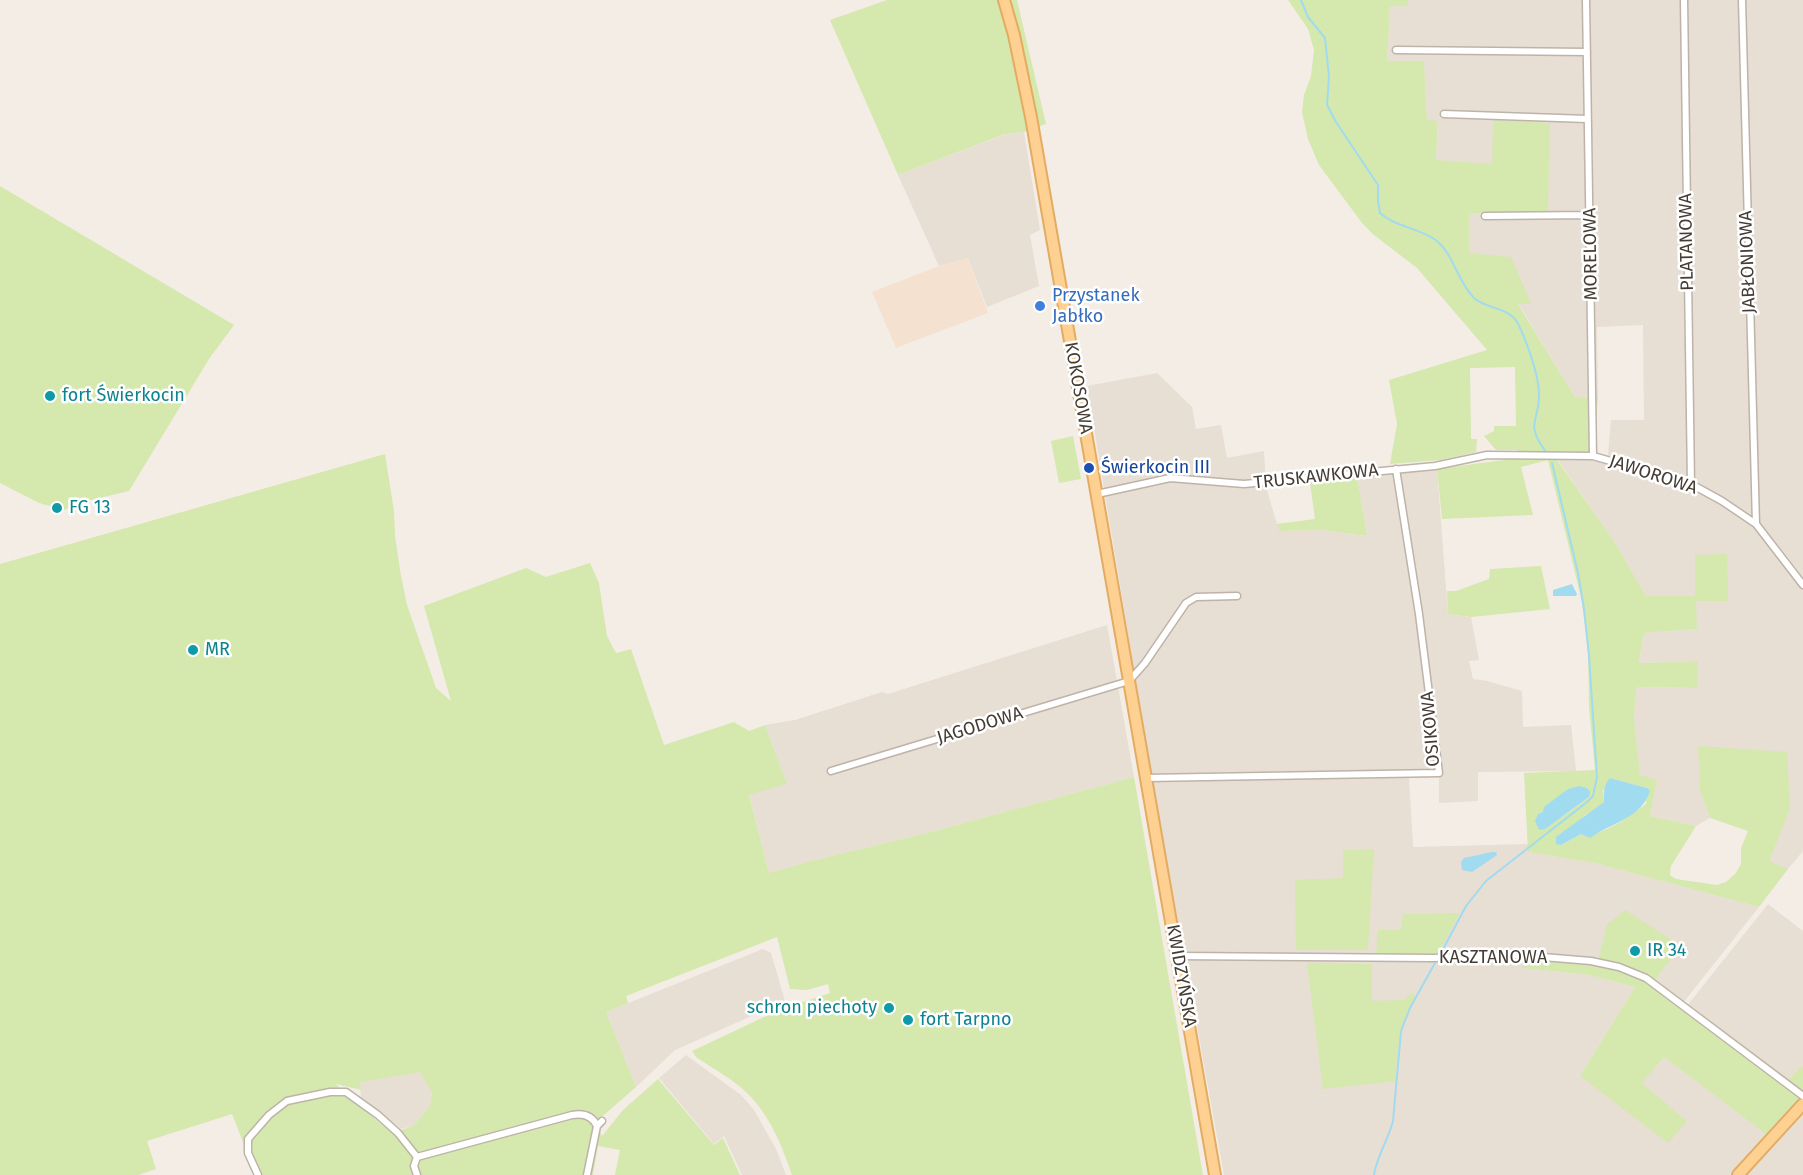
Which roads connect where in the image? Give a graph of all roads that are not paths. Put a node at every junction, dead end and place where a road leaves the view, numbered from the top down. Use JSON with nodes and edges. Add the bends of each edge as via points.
{"nodes":[{"id":1,"x":1004,"y":0,"type":"edge"},
{"id":2,"x":1586,"y":0,"type":"edge"},
{"id":3,"x":1684,"y":0,"type":"edge"},
{"id":4,"x":1742,"y":0,"type":"edge"},
{"id":5,"x":1396,"y":50,"type":"dead end"},
{"id":6,"x":1587,"y":52,"type":"junction"},
{"id":7,"x":1444,"y":114,"type":"dead end"},
{"id":8,"x":1587,"y":119,"type":"junction"},
{"id":9,"x":1590,"y":214,"type":"junction"},
{"id":10,"x":1485,"y":216,"type":"dead end"},
{"id":11,"x":1536,"y":456,"type":"joint"},
{"id":12,"x":1593,"y":456,"type":"junction"},
{"id":13,"x":1396,"y":469,"type":"junction"},
{"id":14,"x":1691,"y":484,"type":"junction"},
{"id":15,"x":1096,"y":494,"type":"junction"},
{"id":16,"x":1756,"y":524,"type":"junction"},
{"id":17,"x":1803,"y":585,"type":"edge"},
{"id":18,"x":1237,"y":596,"type":"dead end"},
{"id":19,"x":1129,"y":681,"type":"junction"},
{"id":20,"x":831,"y":771,"type":"dead end"},
{"id":21,"x":1146,"y":778,"type":"junction"},
{"id":22,"x":1177,"y":956,"type":"junction"},
{"id":23,"x":1803,"y":1096,"type":"edge"},
{"id":24,"x":1803,"y":1104,"type":"edge"},
{"id":25,"x":417,"y":1157,"type":"junction"},
{"id":26,"x":258,"y":1175,"type":"edge"},
{"id":27,"x":417,"y":1175,"type":"edge"},
{"id":28,"x":587,"y":1175,"type":"edge"},
{"id":29,"x":1215,"y":1175,"type":"edge"},
{"id":30,"x":1737,"y":1175,"type":"edge"}],
"edges":[{"from":1,"to":15,"type":"main road","name":"KOKOSOWA","via":[[1031,117]]},
{"from":2,"to":6,"type":"street","name":"MORELOWA"},
{"from":3,"to":14,"type":"street","name":"PLATANOWA"},
{"from":4,"to":16,"type":"street","name":"JABŁONIOWA"},
{"from":5,"to":6,"type":"street"},
{"from":6,"to":8,"type":"street","name":"MORELOWA"},
{"from":7,"to":8,"type":"street"},
{"from":8,"to":9,"type":"street","name":"MORELOWA"},
{"from":9,"to":10,"type":"street"},
{"from":9,"to":12,"type":"street","name":"MORELOWA"},
{"from":11,"to":12,"type":"street","name":"JAWOROWA"},
{"from":11,"to":13,"type":"street","name":"TRUSKAWKOWA","via":[[1487,455]]},
{"from":12,"to":14,"type":"street","name":"JAWOROWA"},
{"from":13,"to":15,"type":"street","name":"TRUSKAWKOWA","via":[[1244,484],[1170,478]]},
{"from":13,"to":21,"type":"street","name":"OSIKOWA","via":[[1439,773]]},
{"from":14,"to":16,"type":"street","name":"JAWOROWA"},
{"from":15,"to":19,"type":"main road","name":"KOKOSOWA"},
{"from":16,"to":17,"type":"street","name":"JAWOROWA"},
{"from":18,"to":19,"type":"street","via":[[1196,597],[1186,603]]},
{"from":19,"to":20,"type":"street","name":"JAGODOWA"},
{"from":19,"to":21,"type":"main road","name":"KOKOSOWA"},
{"from":21,"to":22,"type":"main road","name":"KWIDZYŃSKA"},
{"from":22,"to":23,"type":"street","name":"KASZTANOWA","via":[[1519,955],[1619,967],[1646,978]]},
{"from":22,"to":29,"type":"main road","name":"KWIDZYŃSKA"},
{"from":24,"to":30,"type":"main road"},
{"from":25,"to":26,"type":"street","via":[[378,1115],[346,1092],[330,1092],[287,1101],[256,1129],[248,1139],[248,1153]]},
{"from":25,"to":27,"type":"street"},
{"from":25,"to":28,"type":"street","via":[[582,1113],[600,1123]]}]}
